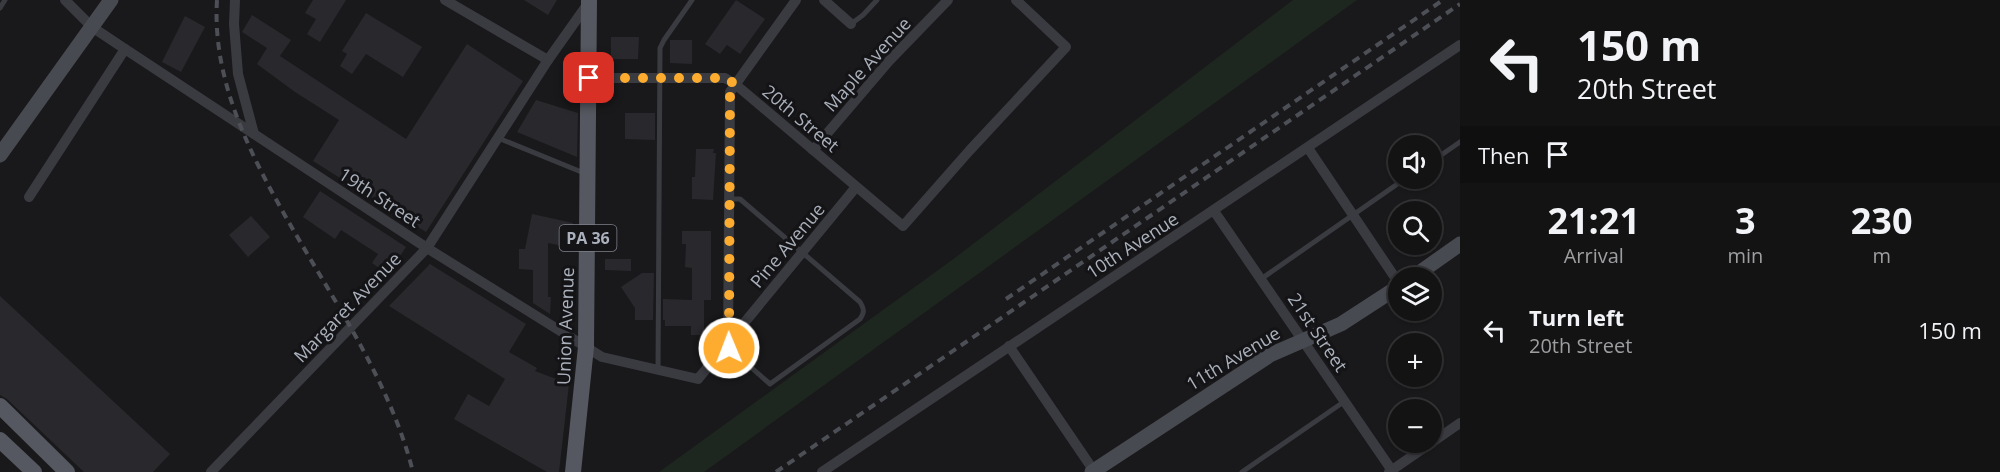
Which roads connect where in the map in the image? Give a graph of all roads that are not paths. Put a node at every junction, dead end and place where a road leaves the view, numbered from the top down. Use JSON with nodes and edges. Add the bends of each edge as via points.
{"nodes":[{"id":1,"x":6,"y":0,"type":"edge"},
{"id":2,"x":65,"y":0,"type":"edge"},
{"id":3,"x":111,"y":0,"type":"edge"},
{"id":4,"x":235,"y":0,"type":"edge"},
{"id":5,"x":445,"y":0,"type":"edge"},
{"id":6,"x":692,"y":0,"type":"edge"},
{"id":7,"x":796,"y":0,"type":"edge"},
{"id":8,"x":824,"y":0,"type":"edge"},
{"id":9,"x":877,"y":0,"type":"edge"},
{"id":10,"x":948,"y":0,"type":"edge"},
{"id":11,"x":1016,"y":0,"type":"edge"},
{"id":12,"x":589,"y":1,"type":"edge"},
{"id":13,"x":0,"y":8,"type":"edge"},
{"id":14,"x":851,"y":24,"type":"joint"},
{"id":15,"x":92,"y":27,"type":"junction"},
{"id":16,"x":1460,"y":45,"type":"edge"},
{"id":17,"x":125,"y":49,"type":"junction"},
{"id":18,"x":548,"y":60,"type":"junction"},
{"id":19,"x":589,"y":78,"type":"junction"},
{"id":20,"x":660,"y":78,"type":"junction"},
{"id":21,"x":735,"y":84,"type":"junction"},
{"id":22,"x":254,"y":134,"type":"junction"},
{"id":23,"x":497,"y":138,"type":"junction"},
{"id":24,"x":1460,"y":142,"type":"edge"},
{"id":25,"x":1308,"y":148,"type":"junction"},
{"id":26,"x":813,"y":150,"type":"junction"},
{"id":27,"x":1442,"y":154,"type":"edge"},
{"id":28,"x":0,"y":155,"type":"edge"},
{"id":29,"x":588,"y":174,"type":"junction"},
{"id":30,"x":856,"y":187,"type":"junction"},
{"id":31,"x":1390,"y":189,"type":"edge"},
{"id":32,"x":29,"y":197,"type":"dead end"},
{"id":33,"x":729,"y":199,"type":"junction"},
{"id":34,"x":1214,"y":211,"type":"junction"},
{"id":35,"x":1353,"y":215,"type":"junction"},
{"id":36,"x":1460,"y":244,"type":"edge"},
{"id":37,"x":427,"y":248,"type":"junction"},
{"id":38,"x":802,"y":252,"type":"junction"},
{"id":39,"x":1388,"y":267,"type":"edge"},
{"id":40,"x":1428,"y":267,"type":"edge"},
{"id":41,"x":1261,"y":279,"type":"junction"},
{"id":42,"x":1388,"y":293,"type":"edge"},
{"id":43,"x":1303,"y":340,"type":"junction"},
{"id":44,"x":728,"y":342,"type":"junction"},
{"id":45,"x":1009,"y":346,"type":"junction"},
{"id":46,"x":586,"y":347,"type":"junction"},
{"id":47,"x":658,"y":370,"type":"junction"},
{"id":48,"x":698,"y":379,"type":"joint"},
{"id":49,"x":1345,"y":401,"type":"junction"},
{"id":50,"x":0,"y":406,"type":"edge"},
{"id":51,"x":1460,"y":423,"type":"edge"},
{"id":52,"x":0,"y":440,"type":"edge"},
{"id":53,"x":1392,"y":471,"type":"edge"},
{"id":54,"x":34,"y":472,"type":"edge"},
{"id":55,"x":67,"y":472,"type":"edge"},
{"id":56,"x":211,"y":472,"type":"edge"},
{"id":57,"x":573,"y":472,"type":"edge"},
{"id":58,"x":822,"y":472,"type":"edge"},
{"id":59,"x":1093,"y":472,"type":"edge"},
{"id":60,"x":1242,"y":472,"type":"edge"}],
"edges":[{"from":1,"to":13,"type":"lane"},
{"from":2,"to":15,"type":"street","name":"19th Street"},
{"from":3,"to":15,"type":"street"},
{"from":4,"to":22,"type":"street","via":[[238,74]]},
{"from":5,"to":18,"type":"street"},
{"from":6,"to":20,"type":"lane","via":[[660,48]]},
{"from":7,"to":21,"type":"street"},
{"from":8,"to":14,"type":"street"},
{"from":9,"to":14,"type":"lane"},
{"from":10,"to":26,"type":"street","name":"Maple Avenue"},
{"from":11,"to":30,"type":"street","name":"20th Street","via":[[1066,47],[903,226]]},
{"from":12,"to":18,"type":"street","name":"Margaret Avenue"},
{"from":12,"to":19,"type":"main road","name":"Union Avenue","number":"PA 36"},
{"from":15,"to":17,"type":"street","name":"19th Street"},
{"from":15,"to":28,"type":"street"},
{"from":16,"to":25,"type":"street","name":"10th Avenue"},
{"from":17,"to":22,"type":"street","name":"19th Street"},
{"from":17,"to":32,"type":"street"},
{"from":18,"to":23,"type":"street","name":"Margaret Avenue"},
{"from":19,"to":20,"type":"street","name":"20th Street"},
{"from":19,"to":29,"type":"main road","name":"Union Avenue","number":"PA 36"},
{"from":20,"to":21,"type":"street","name":"20th Street","via":[[725,78]]},
{"from":20,"to":47,"type":"lane"},
{"from":21,"to":26,"type":"street","name":"20th Street"},
{"from":21,"to":33,"type":"street","via":[[730,92]]},
{"from":22,"to":37,"type":"street","name":"19th Street"},
{"from":23,"to":29,"type":"lane"},
{"from":23,"to":37,"type":"street","name":"Margaret Avenue"},
{"from":24,"to":27,"type":"lane"},
{"from":25,"to":34,"type":"street","name":"10th Avenue"},
{"from":25,"to":35,"type":"street"},
{"from":26,"to":30,"type":"street","name":"20th Street"},
{"from":29,"to":46,"type":"main road","name":"Union Avenue","number":"PA 36"},
{"from":30,"to":38,"type":"street","name":"Pine Avenue"},
{"from":31,"to":35,"type":"lane"},
{"from":33,"to":38,"type":"lane","via":[[740,200]]},
{"from":33,"to":44,"type":"street"},
{"from":34,"to":41,"type":"street","name":"21st Street"},
{"from":34,"to":45,"type":"street","name":"10th Avenue"},
{"from":35,"to":39,"type":"street"},
{"from":35,"to":41,"type":"lane"},
{"from":36,"to":40,"type":"street"},
{"from":37,"to":46,"type":"street","name":"19th Street"},
{"from":37,"to":56,"type":"street","name":"Margaret Avenue"},
{"from":38,"to":44,"type":"street","name":"Pine Avenue"},
{"from":38,"to":44,"type":"lane","via":[[860,302],[864,313],[860,319],[770,384],[729,348]]},
{"from":41,"to":43,"type":"street","name":"21st Street"},
{"from":42,"to":43,"type":"street","name":"11th Avenue","via":[[1341,324]]},
{"from":43,"to":49,"type":"street","name":"21st Street"},
{"from":43,"to":59,"type":"street","name":"11th Avenue","via":[[1241,373]]},
{"from":44,"to":48,"type":"street","name":"Pine Avenue"},
{"from":45,"to":58,"type":"street","name":"10th Avenue"},
{"from":45,"to":59,"type":"street"},
{"from":46,"to":47,"type":"street","name":"19th Street","via":[[602,357]]},
{"from":46,"to":57,"type":"main road","name":"Union Avenue","number":"PA 36"},
{"from":47,"to":48,"type":"street","name":"19th Street"},
{"from":49,"to":53,"type":"street","name":"21st Street"},
{"from":49,"to":60,"type":"lane"},
{"from":50,"to":55,"type":"main road"},
{"from":51,"to":53,"type":"street"},
{"from":52,"to":54,"type":"main road"}]}
